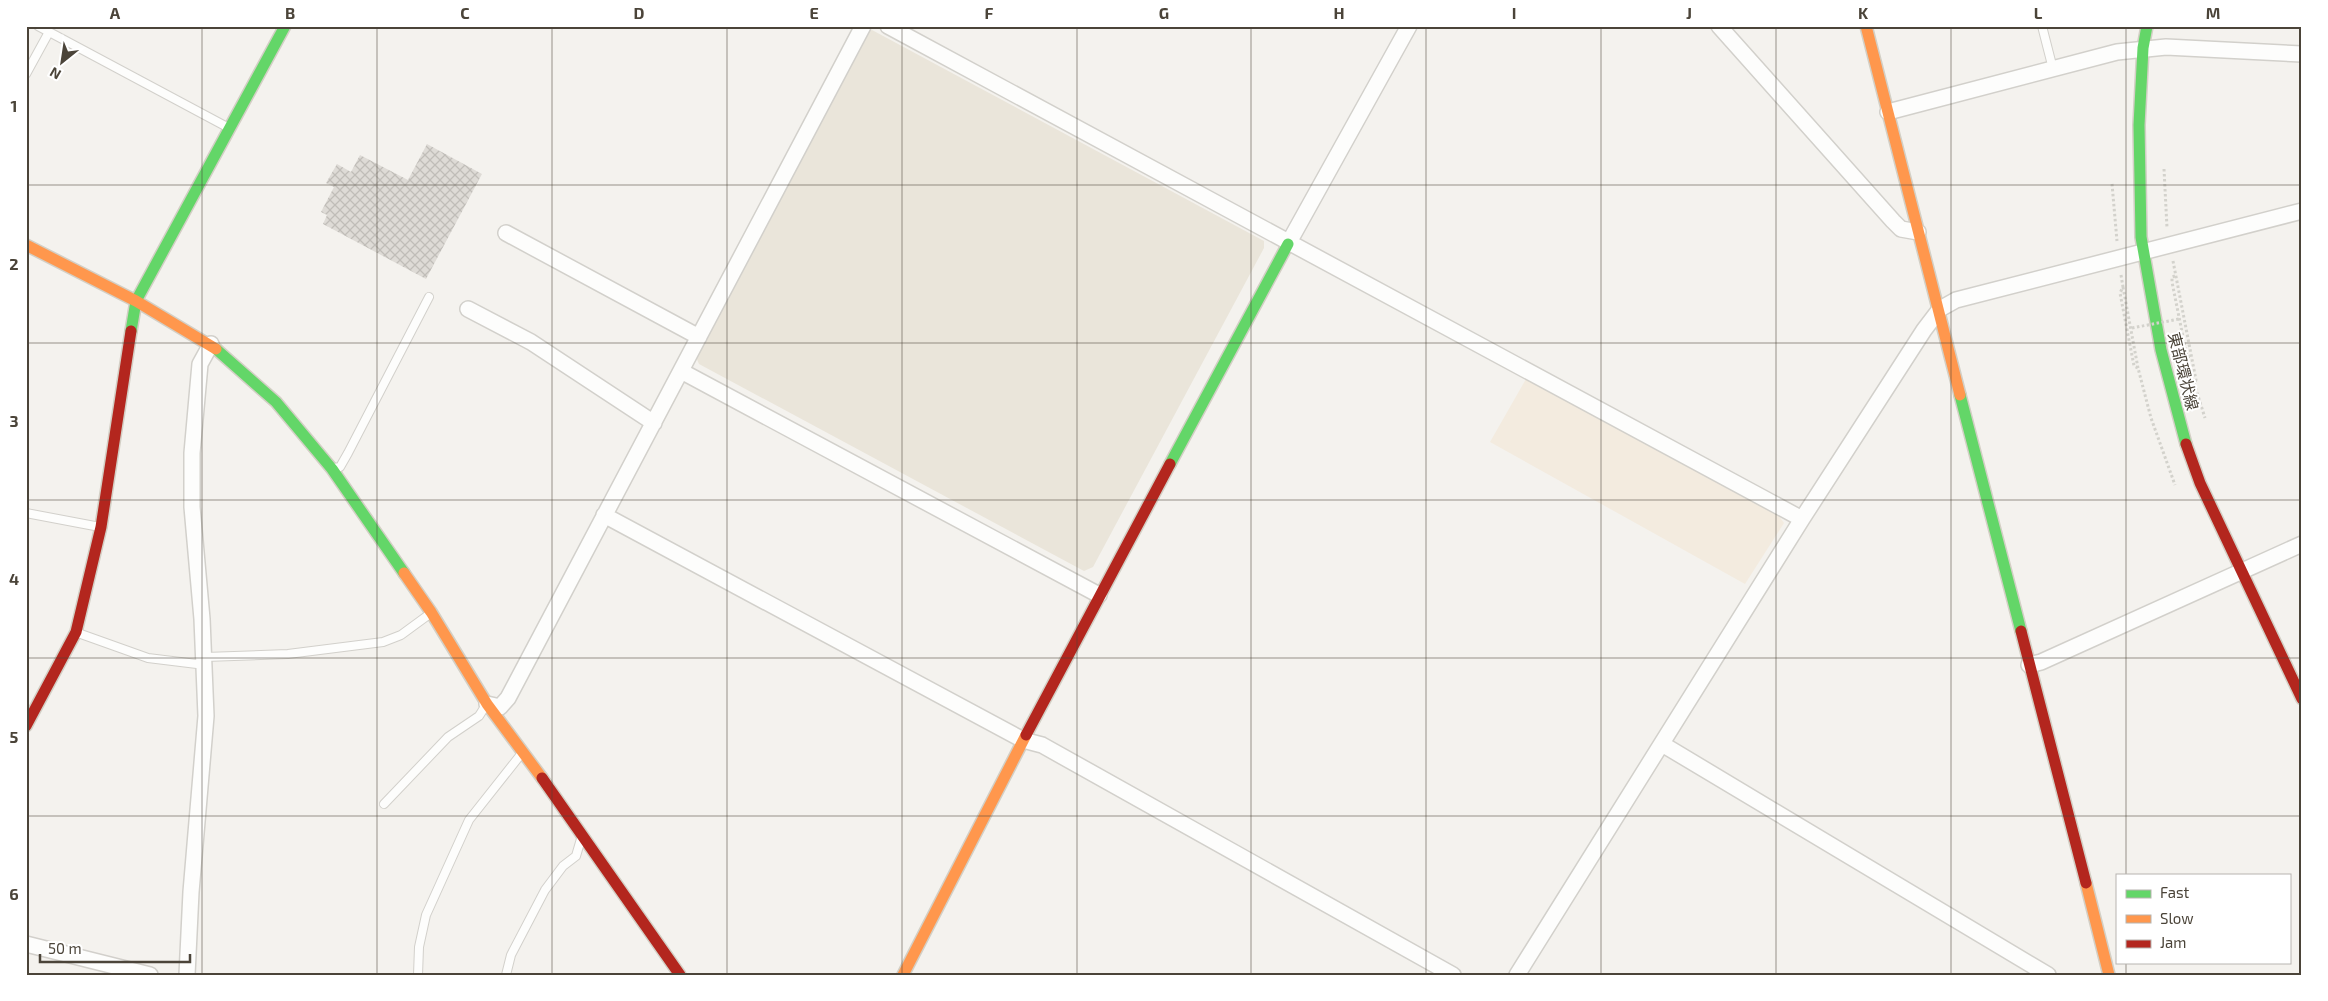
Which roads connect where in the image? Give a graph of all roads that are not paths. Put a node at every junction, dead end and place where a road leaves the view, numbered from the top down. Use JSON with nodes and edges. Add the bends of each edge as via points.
{"nodes":[{"id":1,"x":38,"y":26,"type":"edge"},
{"id":2,"x":285,"y":26,"type":"edge"},
{"id":3,"x":863,"y":26,"type":"edge"},
{"id":4,"x":888,"y":26,"type":"edge"},
{"id":5,"x":1409,"y":26,"type":"edge"},
{"id":6,"x":1719,"y":26,"type":"edge"},
{"id":7,"x":1866,"y":26,"type":"edge"},
{"id":8,"x":2042,"y":26,"type":"edge"},
{"id":9,"x":2146,"y":26,"type":"edge"},
{"id":10,"x":49,"y":32,"type":"junction"},
{"id":11,"x":2143,"y":48,"type":"junction"},
{"id":12,"x":2302,"y":54,"type":"edge"},
{"id":13,"x":2053,"y":70,"type":"junction"},
{"id":14,"x":26,"y":74,"type":"edge"},
{"id":15,"x":1888,"y":112,"type":"junction"},
{"id":16,"x":229,"y":128,"type":"junction"},
{"id":17,"x":2302,"y":211,"type":"edge"},
{"id":18,"x":1918,"y":232,"type":"junction"},
{"id":19,"x":506,"y":234,"type":"dead end"},
{"id":20,"x":26,"y":244,"type":"edge"},
{"id":21,"x":1288,"y":244,"type":"junction"},
{"id":22,"x":2145,"y":252,"type":"junction"},
{"id":23,"x":430,"y":297,"type":"dead end"},
{"id":24,"x":136,"y":301,"type":"junction"},
{"id":25,"x":468,"y":309,"type":"dead end"},
{"id":26,"x":1940,"y":309,"type":"junction"},
{"id":27,"x":699,"y":338,"type":"junction"},
{"id":28,"x":211,"y":344,"type":"junction"},
{"id":29,"x":681,"y":371,"type":"junction"},
{"id":30,"x":654,"y":422,"type":"junction"},
{"id":31,"x":332,"y":469,"type":"junction"},
{"id":32,"x":26,"y":513,"type":"edge"},
{"id":33,"x":604,"y":516,"type":"junction"},
{"id":34,"x":1802,"y":519,"type":"junction"},
{"id":35,"x":101,"y":527,"type":"junction"},
{"id":36,"x":2302,"y":544,"type":"edge"},
{"id":37,"x":2243,"y":571,"type":"junction"},
{"id":38,"x":1099,"y":595,"type":"junction"},
{"id":39,"x":431,"y":612,"type":"junction"},
{"id":40,"x":76,"y":632,"type":"junction"},
{"id":41,"x":205,"y":661,"type":"junction"},
{"id":42,"x":2029,"y":665,"type":"junction"},
{"id":43,"x":2302,"y":699,"type":"edge"},
{"id":44,"x":487,"y":704,"type":"junction"},
{"id":45,"x":26,"y":726,"type":"edge"},
{"id":46,"x":1023,"y":740,"type":"junction"},
{"id":47,"x":1662,"y":744,"type":"junction"},
{"id":48,"x":523,"y":751,"type":"junction"},
{"id":49,"x":384,"y":804,"type":"dead end"},
{"id":50,"x":582,"y":836,"type":"junction"},
{"id":51,"x":26,"y":944,"type":"edge"},
{"id":52,"x":150,"y":975,"type":"edge"},
{"id":53,"x":187,"y":975,"type":"edge"},
{"id":54,"x":418,"y":975,"type":"edge"},
{"id":55,"x":506,"y":975,"type":"edge"},
{"id":56,"x":680,"y":975,"type":"edge"},
{"id":57,"x":903,"y":975,"type":"edge"},
{"id":58,"x":1453,"y":975,"type":"edge"},
{"id":59,"x":1517,"y":975,"type":"edge"},
{"id":60,"x":2048,"y":975,"type":"edge"},
{"id":61,"x":2109,"y":975,"type":"edge"}],
"edges":[{"from":1,"to":10,"type":"lane"},
{"from":2,"to":16,"type":"street"},
{"from":3,"to":27,"type":"street"},
{"from":4,"to":21,"type":"street"},
{"from":5,"to":21,"type":"street"},
{"from":6,"to":18,"type":"street","via":[[1893,221],[1901,229]]},
{"from":7,"to":15,"type":"street"},
{"from":8,"to":13,"type":"lane"},
{"from":9,"to":11,"type":"street","name":"東部環状線"},
{"from":10,"to":14,"type":"lane"},
{"from":10,"to":16,"type":"lane"},
{"from":11,"to":12,"type":"street"},
{"from":11,"to":13,"type":"street"},
{"from":11,"to":22,"type":"street","name":"東部環状線","via":[[2138,170],[2141,237]]},
{"from":13,"to":15,"type":"street"},
{"from":15,"to":18,"type":"street"},
{"from":16,"to":24,"type":"street"},
{"from":17,"to":22,"type":"street"},
{"from":18,"to":26,"type":"street"},
{"from":19,"to":27,"type":"street"},
{"from":20,"to":24,"type":"street"},
{"from":21,"to":34,"type":"street"},
{"from":21,"to":38,"type":"street"},
{"from":22,"to":26,"type":"street","via":[[1956,300]]},
{"from":22,"to":37,"type":"street","name":"東部環状線","via":[[2161,350],[2186,445],[2200,483]]},
{"from":23,"to":31,"type":"lane","via":[[348,453],[340,467]]},
{"from":24,"to":28,"type":"street"},
{"from":24,"to":35,"type":"street"},
{"from":25,"to":30,"type":"street","via":[[531,342]]},
{"from":26,"to":34,"type":"street"},
{"from":26,"to":42,"type":"street"},
{"from":27,"to":29,"type":"street"},
{"from":28,"to":31,"type":"street","via":[[276,402]]},
{"from":28,"to":41,"type":"street","via":[[200,364],[192,453],[192,507]]},
{"from":29,"to":30,"type":"street"},
{"from":29,"to":38,"type":"street"},
{"from":30,"to":33,"type":"street"},
{"from":31,"to":39,"type":"street"},
{"from":32,"to":35,"type":"lane"},
{"from":33,"to":44,"type":"street","via":[[508,698],[500,707]]},
{"from":33,"to":46,"type":"street"},
{"from":34,"to":47,"type":"street"},
{"from":35,"to":40,"type":"street"},
{"from":36,"to":37,"type":"street"},
{"from":37,"to":42,"type":"street"},
{"from":37,"to":43,"type":"street","name":"東部環状線"},
{"from":38,"to":46,"type":"street"},
{"from":39,"to":41,"type":"lane","via":[[401,635],[383,642]]},
{"from":39,"to":44,"type":"street"},
{"from":40,"to":41,"type":"lane","via":[[148,658]]},
{"from":40,"to":45,"type":"street"},
{"from":41,"to":53,"type":"street","via":[[205,735]]},
{"from":42,"to":61,"type":"street"},
{"from":44,"to":48,"type":"street"},
{"from":44,"to":49,"type":"lane","via":[[479,716],[448,737]]},
{"from":46,"to":57,"type":"street"},
{"from":46,"to":58,"type":"street","via":[[1042,745]]},
{"from":47,"to":59,"type":"street"},
{"from":47,"to":60,"type":"street"},
{"from":48,"to":50,"type":"street"},
{"from":48,"to":54,"type":"lane","via":[[469,820],[426,915],[419,948]]},
{"from":50,"to":55,"type":"lane","via":[[576,856],[563,866],[536,906],[511,955]]},
{"from":50,"to":56,"type":"street"},
{"from":51,"to":52,"type":"street"}]}
